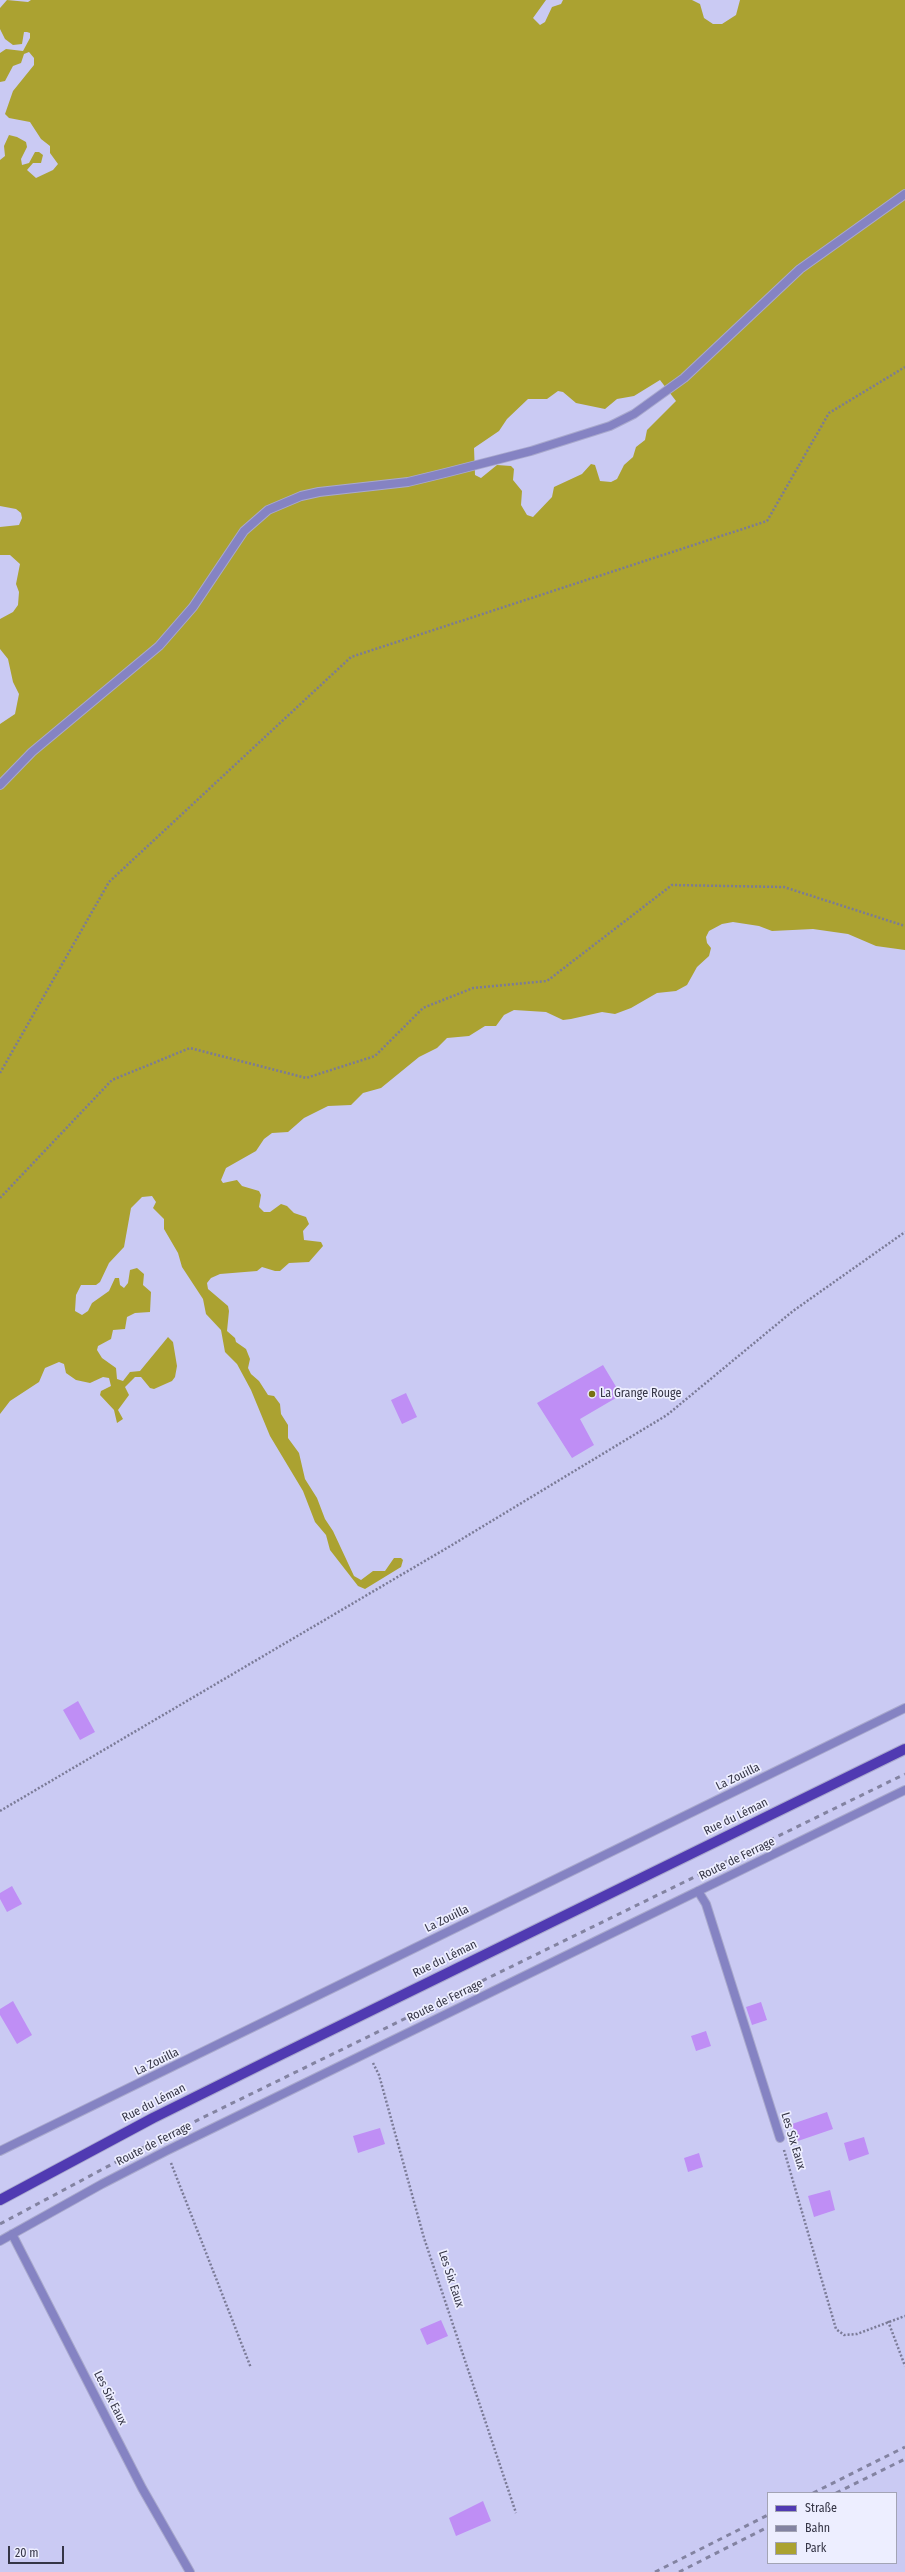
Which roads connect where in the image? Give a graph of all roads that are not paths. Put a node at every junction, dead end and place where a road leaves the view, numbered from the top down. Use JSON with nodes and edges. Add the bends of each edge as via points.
{"nodes":[{"id":1,"x":905,"y":194,"type":"edge"},
{"id":2,"x":0,"y":785,"type":"edge"},
{"id":3,"x":905,"y":1708,"type":"edge"},
{"id":4,"x":905,"y":1749,"type":"edge"},
{"id":5,"x":905,"y":1790,"type":"edge"},
{"id":6,"x":698,"y":1891,"type":"junction"},
{"id":7,"x":780,"y":2138,"type":"road end"},
{"id":8,"x":0,"y":2151,"type":"edge"},
{"id":9,"x":0,"y":2200,"type":"edge"},
{"id":10,"x":12,"y":2234,"type":"junction"},
{"id":11,"x":0,"y":2241,"type":"edge"},
{"id":12,"x":190,"y":2572,"type":"edge"}],
"edges":[{"from":1,"to":2,"type":"street","via":[[800,269],[684,378],[634,414],[610,426],[531,451],[445,473],[408,482],[307,494],[268,510],[244,531],[193,607],[159,646],[32,752]]},
{"from":3,"to":8,"type":"street","name":"La Zouilla"},
{"from":4,"to":9,"type":"main road","name":"Rue du Léman","via":[[270,2060],[120,2135]]},
{"from":5,"to":6,"type":"street","name":"Route de Ferrage"},
{"from":6,"to":7,"type":"street","name":"Les Six Eaux","via":[[706,1904]]},
{"from":6,"to":10,"type":"street","name":"Route de Ferrage","via":[[166,2151]]},
{"from":10,"to":11,"type":"street","name":"Route de Ferrage"},
{"from":10,"to":12,"type":"street","name":"Les Six Eaux","via":[[142,2488]]}]}
